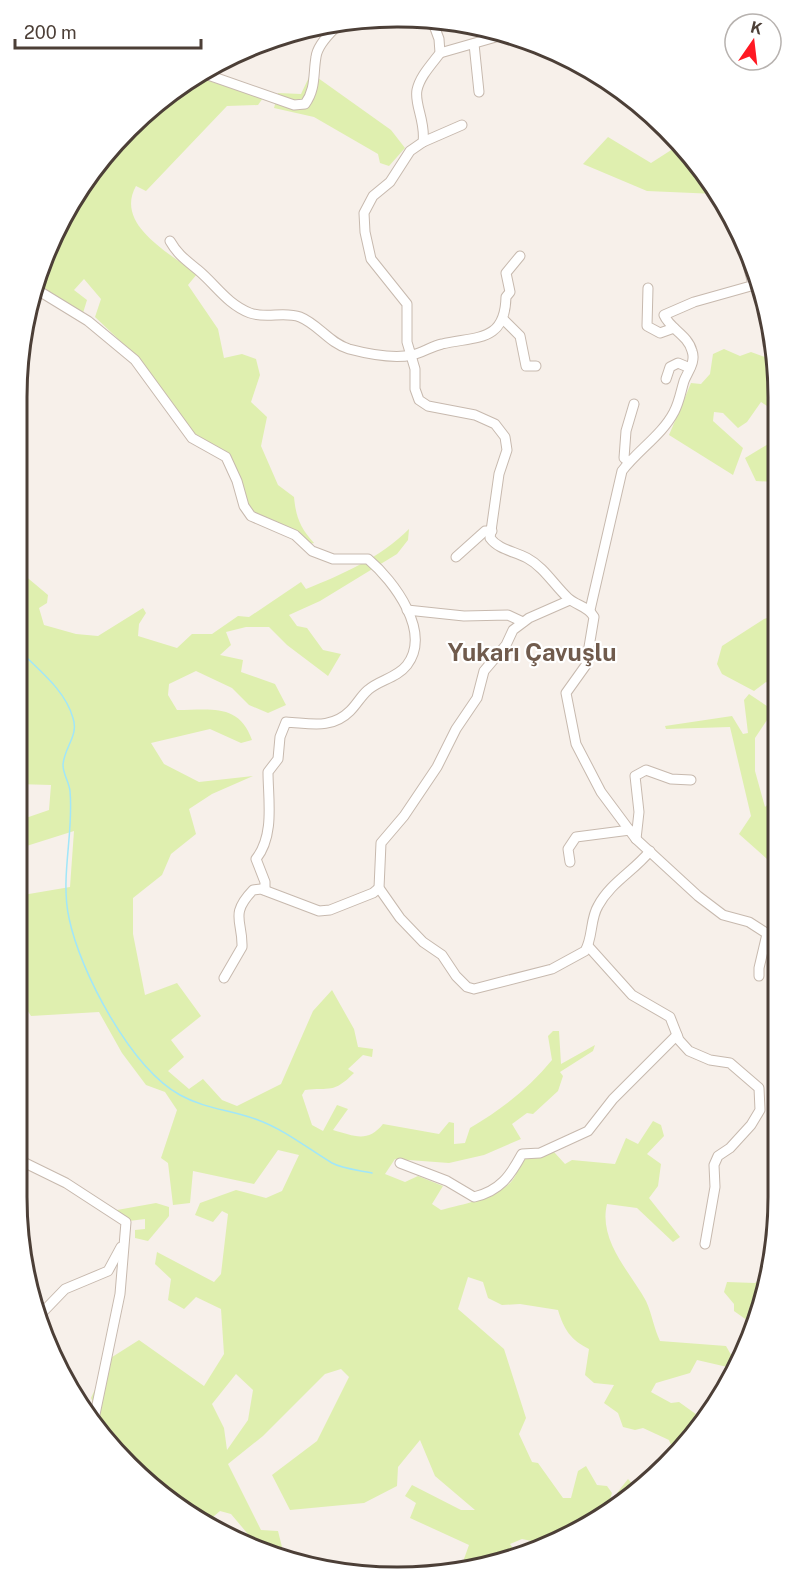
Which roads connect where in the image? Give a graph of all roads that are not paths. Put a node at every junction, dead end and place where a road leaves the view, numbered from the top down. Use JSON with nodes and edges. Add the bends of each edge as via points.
{"nodes":[{"id":1,"x":435,"y":29,"type":"edge"},
{"id":2,"x":331,"y":33,"type":"edge"},
{"id":3,"x":489,"y":39,"type":"edge"},
{"id":4,"x":474,"y":44,"type":"junction"},
{"id":5,"x":440,"y":53,"type":"junction"},
{"id":6,"x":213,"y":77,"type":"edge"},
{"id":7,"x":479,"y":92,"type":"dead end"},
{"id":8,"x":462,"y":125,"type":"dead end"},
{"id":9,"x":423,"y":142,"type":"junction"},
{"id":10,"x":170,"y":241,"type":"dead end"},
{"id":11,"x":520,"y":255,"type":"dead end"},
{"id":12,"x":750,"y":286,"type":"edge"},
{"id":13,"x":648,"y":288,"type":"dead end"},
{"id":14,"x":43,"y":293,"type":"edge"},
{"id":15,"x":503,"y":319,"type":"junction"},
{"id":16,"x":674,"y":328,"type":"junction"},
{"id":17,"x":412,"y":355,"type":"junction"},
{"id":18,"x":536,"y":366,"type":"dead end"},
{"id":19,"x":690,"y":368,"type":"junction"},
{"id":20,"x":666,"y":379,"type":"dead end"},
{"id":21,"x":633,"y":404,"type":"dead end"},
{"id":22,"x":629,"y":462,"type":"junction"},
{"id":23,"x":492,"y":531,"type":"junction"},
{"id":24,"x":456,"y":557,"type":"dead end"},
{"id":25,"x":570,"y":600,"type":"junction"},
{"id":26,"x":407,"y":610,"type":"junction"},
{"id":27,"x":590,"y":610,"type":"junction"},
{"id":28,"x":523,"y":622,"type":"junction"},
{"id":29,"x":691,"y":780,"type":"dead end"},
{"id":30,"x":633,"y":835,"type":"junction"},
{"id":31,"x":650,"y":851,"type":"junction"},
{"id":32,"x":570,"y":862,"type":"dead end"},
{"id":33,"x":379,"y":888,"type":"junction"},
{"id":34,"x":265,"y":890,"type":"junction"},
{"id":35,"x":767,"y":934,"type":"joint"},
{"id":36,"x":588,"y":946,"type":"junction"},
{"id":37,"x":759,"y":976,"type":"dead end"},
{"id":38,"x":224,"y":978,"type":"dead end"},
{"id":39,"x":677,"y":1035,"type":"junction"},
{"id":40,"x":400,"y":1163,"type":"dead end"},
{"id":41,"x":27,"y":1164,"type":"edge"},
{"id":42,"x":125,"y":1238,"type":"junction"},
{"id":43,"x":705,"y":1244,"type":"dead end"},
{"id":44,"x":45,"y":1310,"type":"edge"},
{"id":45,"x":96,"y":1411,"type":"edge"}],
"edges":[{"from":1,"to":5,"type":"street"},
{"from":2,"to":6,"type":"street","via":[[316,54],[315,81],[305,104],[294,105]]},
{"from":3,"to":4,"type":"street"},
{"from":4,"to":5,"type":"street"},
{"from":4,"to":7,"type":"street"},
{"from":5,"to":9,"type":"street","via":[[420,80],[416,93],[425,128]]},
{"from":8,"to":9,"type":"street"},
{"from":9,"to":17,"type":"street","via":[[410,151],[364,213],[371,259],[407,304],[407,342]]},
{"from":10,"to":17,"type":"street","via":[[179,256],[199,270],[231,304],[252,314],[291,314],[303,318],[348,349],[376,355]]},
{"from":11,"to":15,"type":"street","via":[[506,273],[510,292]]},
{"from":12,"to":16,"type":"street","via":[[664,315]]},
{"from":13,"to":16,"type":"street","via":[[647,326],[660,333]]},
{"from":14,"to":26,"type":"street","via":[[88,321],[135,360],[192,438],[226,457],[250,516],[295,535],[312,551],[333,560],[368,559],[386,574]]},
{"from":15,"to":17,"type":"street","via":[[498,327],[481,337],[443,343]]},
{"from":15,"to":18,"type":"street","via":[[520,336],[526,366]]},
{"from":16,"to":19,"type":"street","via":[[692,350]]},
{"from":17,"to":23,"type":"street","via":[[419,400],[428,406],[475,415],[495,424],[505,437],[507,450]]},
{"from":19,"to":20,"type":"street","via":[[678,363],[670,367]]},
{"from":19,"to":22,"type":"street","via":[[674,412]]},
{"from":21,"to":22,"type":"street","via":[[624,450],[624,458]]},
{"from":22,"to":27,"type":"street","via":[[622,471]]},
{"from":23,"to":24,"type":"street","via":[[485,531]]},
{"from":23,"to":25,"type":"street","via":[[490,538],[495,545],[528,558]]},
{"from":25,"to":27,"type":"street"},
{"from":25,"to":28,"type":"street"},
{"from":26,"to":28,"type":"street","via":[[464,616],[508,615]]},
{"from":26,"to":34,"type":"street","via":[[417,637],[405,668],[368,690],[348,713],[324,726],[304,721],[286,722],[282,727],[278,759],[268,772],[267,832],[256,859]]},
{"from":27,"to":30,"type":"street","via":[[594,617],[586,664],[566,693],[570,716],[576,744],[601,792]]},
{"from":28,"to":33,"type":"street","via":[[484,671],[477,698],[437,767],[404,816],[384,837]]},
{"from":29,"to":30,"type":"street","via":[[646,771],[635,776],[639,812]]},
{"from":30,"to":31,"type":"street"},
{"from":30,"to":32,"type":"street","via":[[576,837],[568,849]]},
{"from":31,"to":35,"type":"street","via":[[723,915],[749,922]]},
{"from":31,"to":36,"type":"street","via":[[596,907]]},
{"from":33,"to":34,"type":"street","via":[[330,910],[319,911]]},
{"from":33,"to":36,"type":"street","via":[[400,918],[474,990],[552,969]]},
{"from":34,"to":38,"type":"street","via":[[253,890],[241,908],[237,922],[242,947]]},
{"from":35,"to":37,"type":"street"},
{"from":36,"to":39,"type":"street","via":[[632,995],[673,1020]]},
{"from":39,"to":40,"type":"street","via":[[613,1099],[588,1131],[540,1153],[522,1154],[514,1172],[482,1195],[474,1197],[447,1181]]},
{"from":39,"to":43,"type":"street","via":[[689,1051],[738,1068],[761,1094],[760,1110],[751,1125],[714,1164],[715,1187]]},
{"from":41,"to":42,"type":"street","via":[[66,1183],[126,1222]]},
{"from":42,"to":44,"type":"street","via":[[108,1270],[64,1290]]},
{"from":42,"to":45,"type":"street","via":[[120,1294]]}]}
